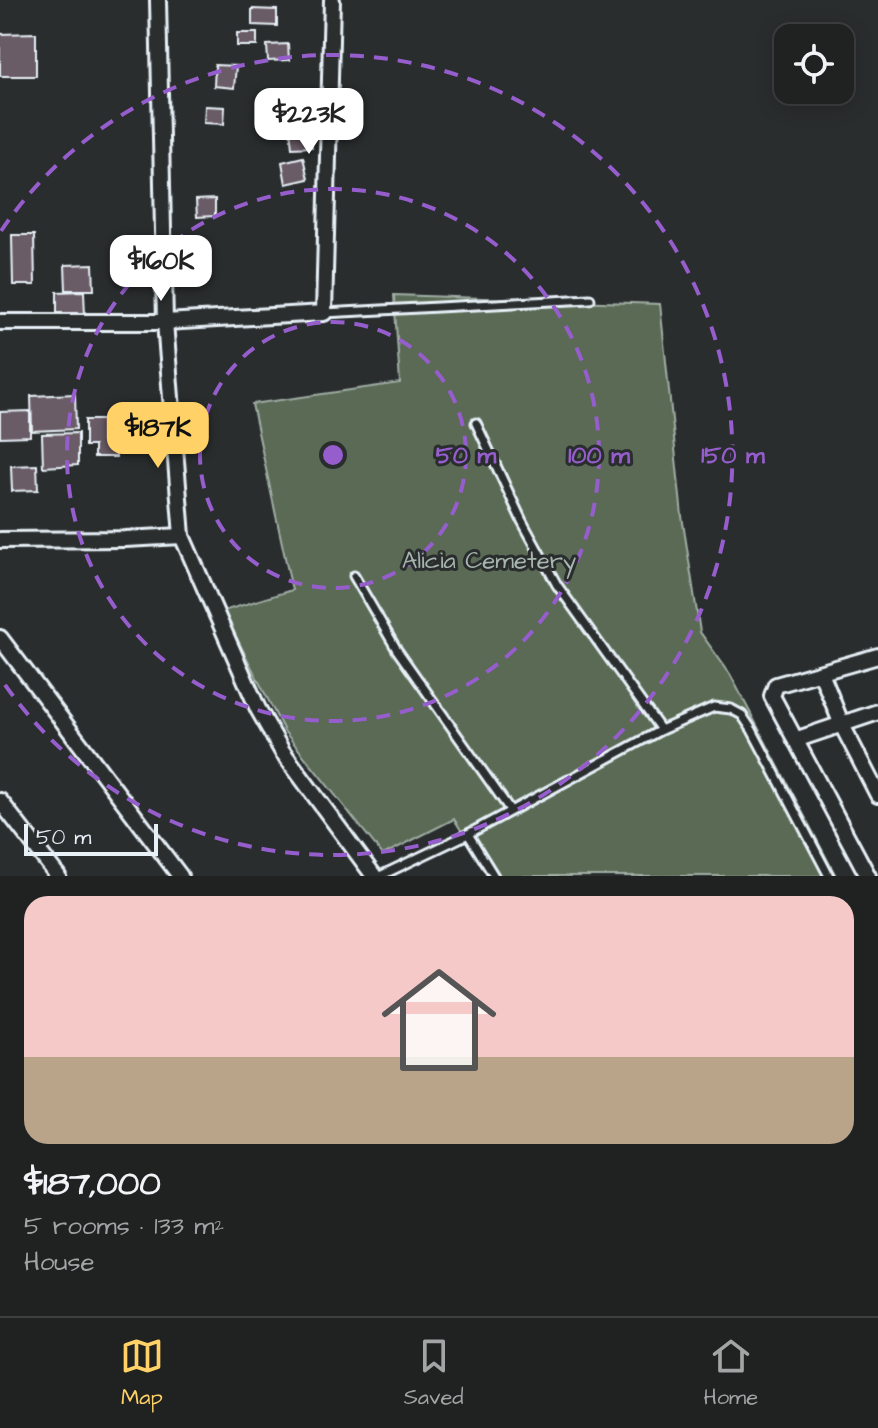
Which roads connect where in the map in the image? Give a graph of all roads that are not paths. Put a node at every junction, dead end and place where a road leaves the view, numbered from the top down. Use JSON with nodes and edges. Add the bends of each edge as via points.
{"nodes":[{"id":1,"x":158,"y":0,"type":"edge"},
{"id":2,"x":332,"y":0,"type":"edge"},
{"id":3,"x":590,"y":299,"type":"dead end"},
{"id":4,"x":324,"y":313,"type":"junction"},
{"id":5,"x":0,"y":322,"type":"edge"},
{"id":6,"x":165,"y":322,"type":"junction"},
{"id":7,"x":476,"y":423,"type":"dead end"},
{"id":8,"x":182,"y":536,"type":"junction"},
{"id":9,"x":0,"y":540,"type":"edge"},
{"id":10,"x":354,"y":576,"type":"dead end"},
{"id":11,"x":0,"y":638,"type":"edge"},
{"id":12,"x":878,"y":656,"type":"edge"},
{"id":13,"x":821,"y":673,"type":"junction"},
{"id":14,"x":878,"y":712,"type":"edge"},
{"id":15,"x":842,"y":725,"type":"junction"},
{"id":16,"x":661,"y":730,"type":"junction"},
{"id":17,"x":795,"y":740,"type":"junction"},
{"id":18,"x":878,"y":795,"type":"edge"},
{"id":19,"x":0,"y":801,"type":"edge"},
{"id":20,"x":510,"y":810,"type":"junction"},
{"id":21,"x":468,"y":834,"type":"junction"},
{"id":22,"x":58,"y":876,"type":"edge"},
{"id":23,"x":180,"y":876,"type":"edge"},
{"id":24,"x":377,"y":876,"type":"edge"},
{"id":25,"x":494,"y":876,"type":"edge"},
{"id":26,"x":829,"y":876,"type":"edge"},
{"id":27,"x":868,"y":876,"type":"edge"}],
"edges":[{"from":1,"to":6,"type":"street"},
{"from":2,"to":4,"type":"street"},
{"from":3,"to":4,"type":"lane"},
{"from":4,"to":6,"type":"street"},
{"from":5,"to":6,"type":"street"},
{"from":6,"to":8,"type":"street"},
{"from":7,"to":16,"type":"lane","via":[[557,585]]},
{"from":8,"to":9,"type":"street"},
{"from":8,"to":24,"type":"street","via":[[258,709],[282,751]]},
{"from":10,"to":20,"type":"lane","via":[[397,650]]},
{"from":11,"to":23,"type":"street"},
{"from":12,"to":13,"type":"street"},
{"from":13,"to":15,"type":"street"},
{"from":13,"to":17,"type":"street","via":[[776,685],[772,696]]},
{"from":14,"to":15,"type":"street"},
{"from":15,"to":17,"type":"street"},
{"from":15,"to":18,"type":"street"},
{"from":16,"to":20,"type":"lane"},
{"from":16,"to":26,"type":"lane","via":[[714,707],[742,715]]},
{"from":17,"to":27,"type":"street"},
{"from":19,"to":22,"type":"street"},
{"from":20,"to":21,"type":"lane"},
{"from":21,"to":24,"type":"lane"},
{"from":21,"to":25,"type":"lane"}]}
